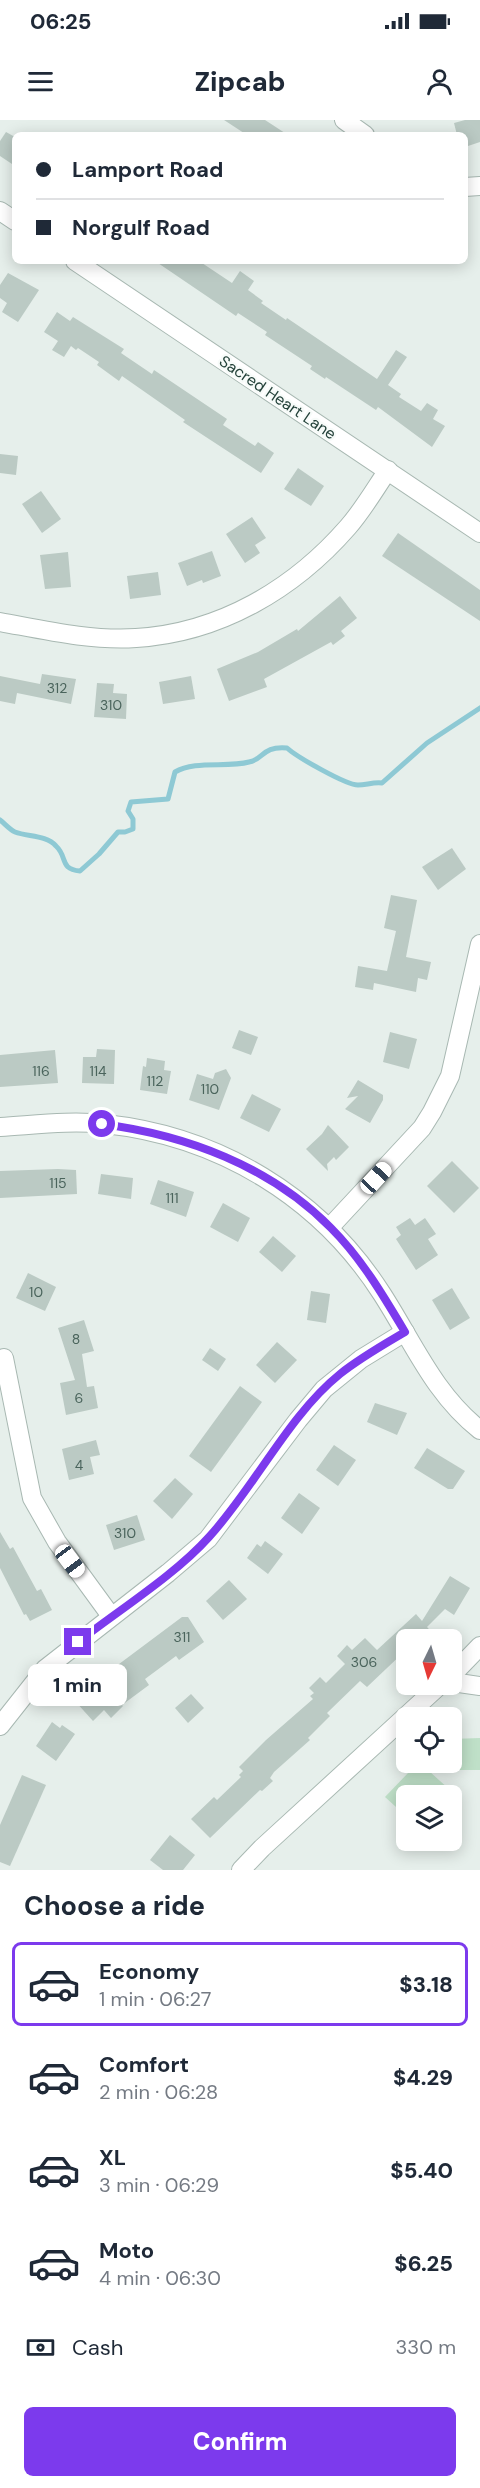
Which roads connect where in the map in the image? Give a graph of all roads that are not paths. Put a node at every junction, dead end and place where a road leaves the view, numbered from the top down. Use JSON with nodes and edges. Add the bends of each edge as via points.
{"nodes":[{"id":1,"x":344,"y":120,"type":"edge"},
{"id":2,"x":361,"y":132,"type":"edge"},
{"id":3,"x":79,"y":264,"type":"edge"},
{"id":4,"x":388,"y":470,"type":"junction"},
{"id":5,"x":480,"y":533,"type":"edge"},
{"id":6,"x":0,"y":622,"type":"edge"},
{"id":7,"x":480,"y":944,"type":"edge"},
{"id":8,"x":0,"y":1126,"type":"edge"},
{"id":9,"x":330,"y":1227,"type":"junction"},
{"id":10,"x":405,"y":1332,"type":"junction"},
{"id":11,"x":4,"y":1358,"type":"dead end"},
{"id":12,"x":480,"y":1430,"type":"edge"},
{"id":13,"x":111,"y":1616,"type":"junction"},
{"id":14,"x":480,"y":1646,"type":"edge"},
{"id":15,"x":462,"y":1665,"type":"edge"},
{"id":16,"x":462,"y":1683,"type":"edge"},
{"id":17,"x":480,"y":1686,"type":"edge"},
{"id":18,"x":429,"y":1695,"type":"edge"},
{"id":19,"x":0,"y":1726,"type":"edge"},
{"id":20,"x":241,"y":1870,"type":"edge"}],
"edges":[{"from":1,"to":2,"type":"street"},
{"from":3,"to":4,"type":"street","name":"Sacred Heart Lane"},
{"from":4,"to":5,"type":"street","name":"Sacred Heart Lane"},
{"from":4,"to":6,"type":"street","via":[[350,525],[299,575],[272,594],[211,623],[135,638],[71,634]]},
{"from":7,"to":9,"type":"street","via":[[450,1076],[432,1112],[422,1128]]},
{"from":8,"to":9,"type":"street","via":[[102,1124],[144,1129],[182,1140],[252,1168]]},
{"from":9,"to":10,"type":"street","via":[[382,1293]]},
{"from":10,"to":12,"type":"street","via":[[441,1390]]},
{"from":10,"to":13,"type":"street","via":[[361,1359],[324,1389],[208,1539]]},
{"from":11,"to":13,"type":"street","via":[[32,1498],[57,1542]]},
{"from":13,"to":19,"type":"street","via":[[45,1669]]},
{"from":14,"to":15,"type":"street"},
{"from":16,"to":17,"type":"street"},
{"from":18,"to":20,"type":"street"}]}
